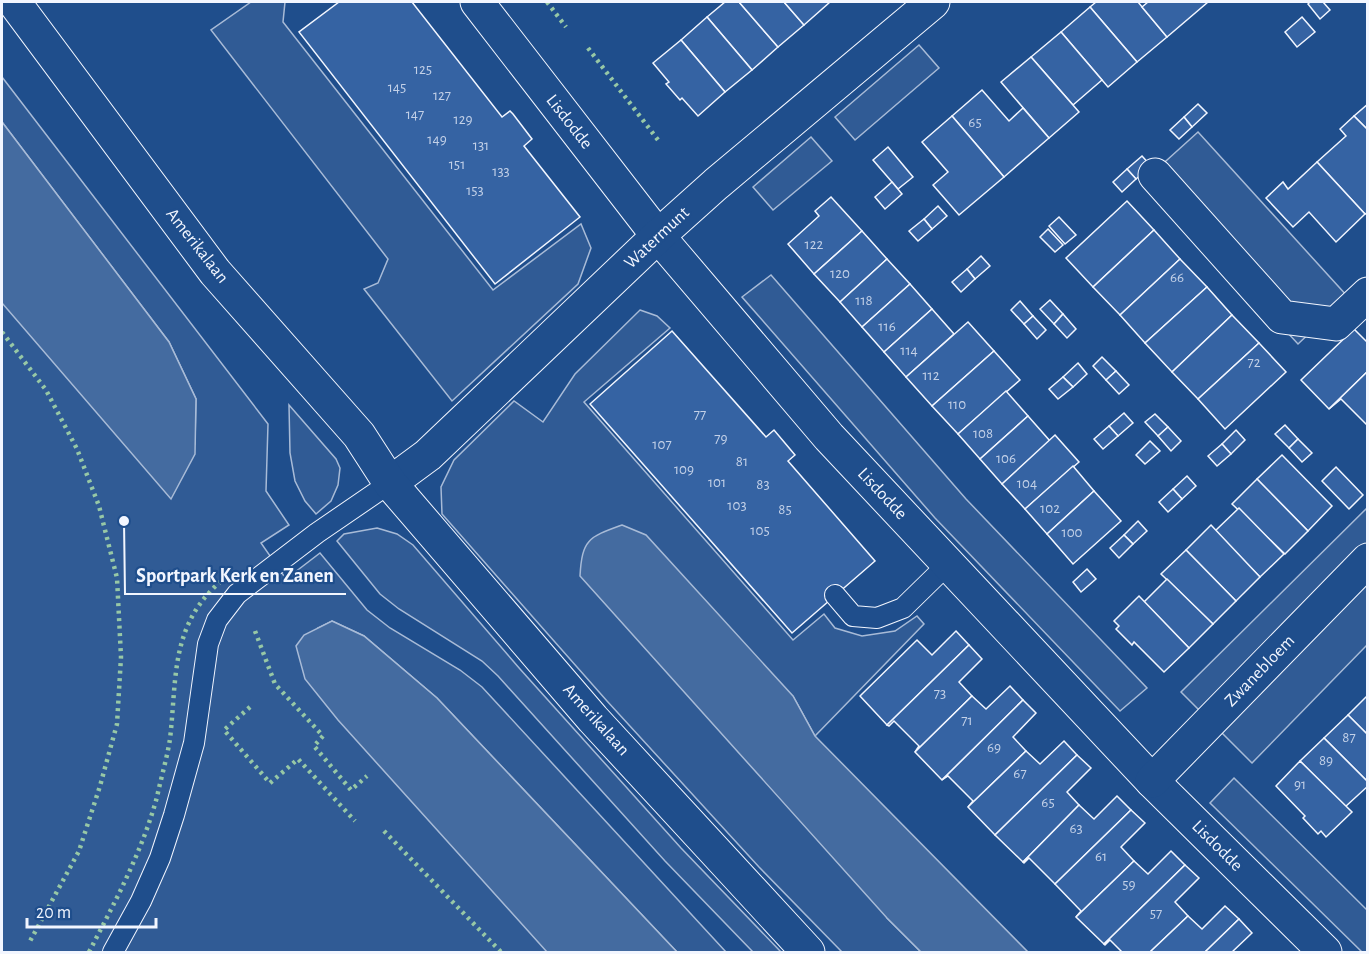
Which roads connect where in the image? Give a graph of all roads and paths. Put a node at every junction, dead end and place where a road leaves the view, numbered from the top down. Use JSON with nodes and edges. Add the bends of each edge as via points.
{"nodes":[{"id":1,"x":14,"y":2,"type":"edge"},
{"id":2,"x":477,"y":2,"type":"edge"},
{"id":3,"x":933,"y":2,"type":"edge"},
{"id":4,"x":1155,"y":175,"type":"dead end"},
{"id":5,"x":658,"y":236,"type":"junction"},
{"id":6,"x":1368,"y":294,"type":"edge"},
{"id":7,"x":390,"y":483,"type":"junction"},
{"id":8,"x":1368,"y":560,"type":"edge"},
{"id":9,"x":948,"y":564,"type":"junction"},
{"id":10,"x":835,"y":595,"type":"dead end"},
{"id":11,"x":1152,"y":781,"type":"junction"},
{"id":12,"x":113,"y":952,"type":"edge"},
{"id":13,"x":808,"y":952,"type":"edge"},
{"id":14,"x":1325,"y":952,"type":"edge"}],
"edges":[{"from":1,"to":7,"type":"street","name":"Amerikalaan","via":[[215,272],[359,435]]},
{"from":2,"to":5,"type":"street","name":"Lisdodde"},
{"from":3,"to":5,"type":"street","name":"Watermunt"},
{"from":4,"to":6,"type":"street","via":[[1282,316],[1336,324]]},
{"from":5,"to":7,"type":"street","name":"Watermunt","via":[[428,455]]},
{"from":5,"to":9,"type":"street","name":"Lisdodde","via":[[829,437]]},
{"from":7,"to":12,"type":"lane","via":[[237,594],[217,620],[208,644],[194,743],[160,858]]},
{"from":7,"to":13,"type":"street","name":"Amerikalaan","via":[[594,719]]},
{"from":8,"to":11,"type":"street","name":"Zwanebloem"},
{"from":9,"to":10,"type":"lane","via":[[903,608],[877,618],[853,616]]},
{"from":9,"to":11,"type":"street","name":"Lisdodde"},
{"from":11,"to":14,"type":"street","name":"Lisdodde"}]}
